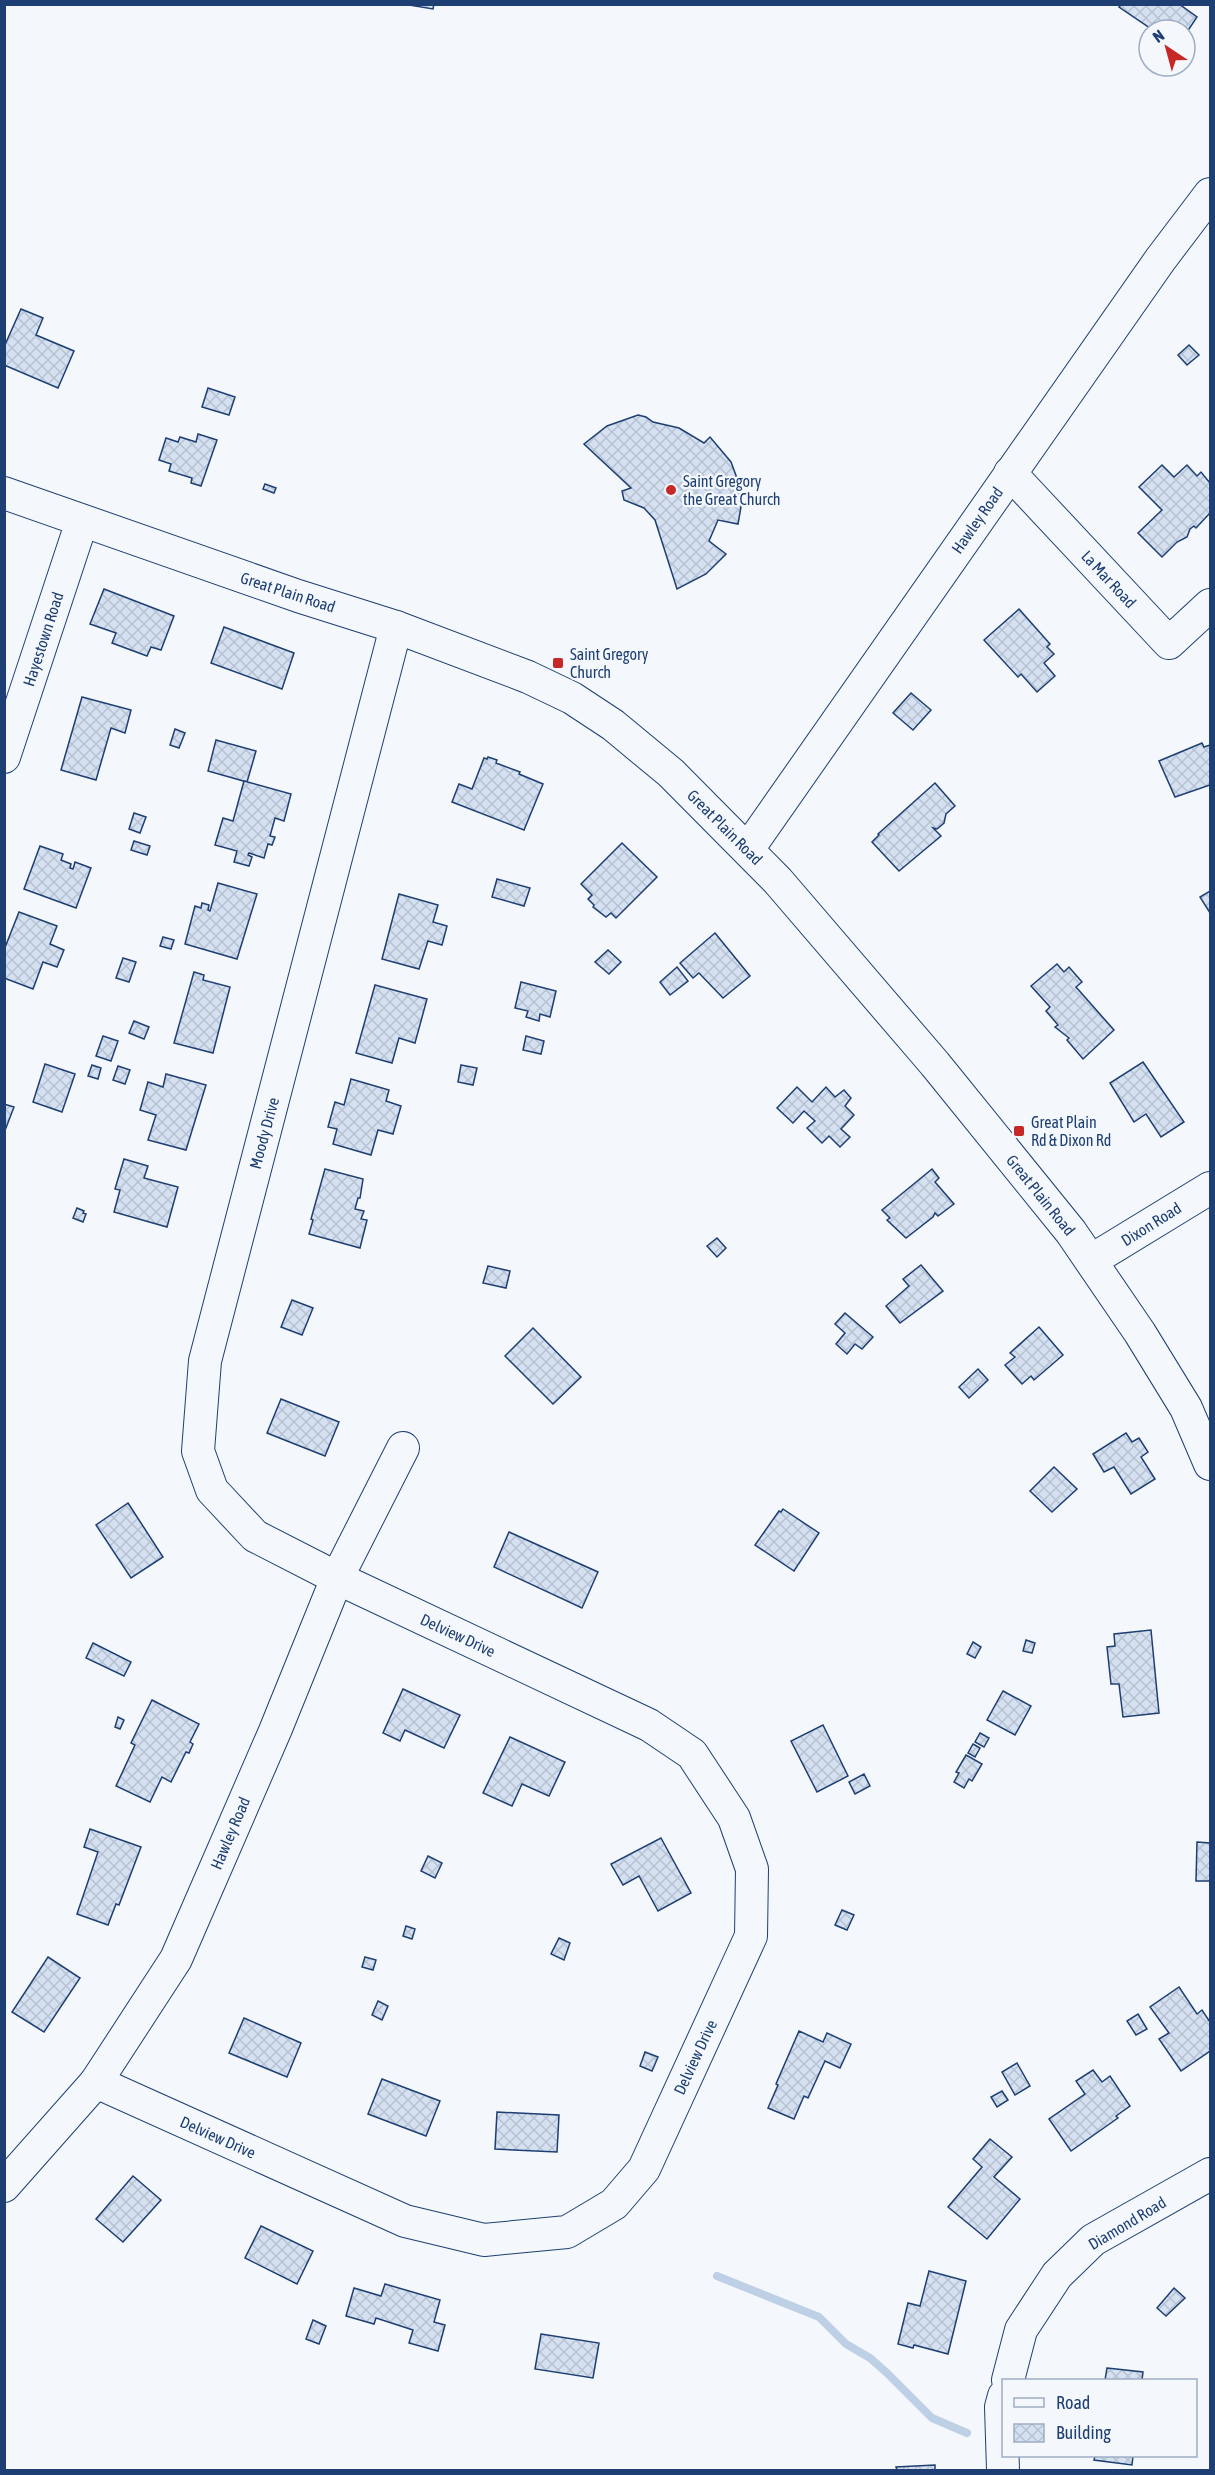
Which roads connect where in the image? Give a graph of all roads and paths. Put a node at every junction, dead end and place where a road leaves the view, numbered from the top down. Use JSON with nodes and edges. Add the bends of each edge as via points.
{"nodes":[{"id":1,"x":1210,"y":194,"type":"edge"},
{"id":2,"x":1010,"y":473,"type":"junction"},
{"id":3,"x":4,"y":493,"type":"edge"},
{"id":4,"x":82,"y":521,"type":"junction"},
{"id":5,"x":1210,"y":605,"type":"edge"},
{"id":6,"x":396,"y":627,"type":"junction"},
{"id":7,"x":4,"y":757,"type":"edge"},
{"id":8,"x":748,"y":849,"type":"junction"},
{"id":9,"x":1210,"y":1188,"type":"edge"},
{"id":10,"x":1092,"y":1260,"type":"junction"},
{"id":11,"x":403,"y":1448,"type":"dead end"},
{"id":12,"x":1210,"y":1464,"type":"edge"},
{"id":13,"x":337,"y":1578,"type":"junction"},
{"id":14,"x":96,"y":2082,"type":"junction"},
{"id":15,"x":1210,"y":2174,"type":"edge"},
{"id":16,"x":4,"y":2186,"type":"edge"},
{"id":17,"x":1008,"y":2379,"type":"edge"},
{"id":18,"x":1002,"y":2402,"type":"edge"},
{"id":19,"x":1002,"y":2449,"type":"edge"}],
"edges":[{"from":1,"to":2,"type":"street","name":"Hawley Road"},
{"from":2,"to":5,"type":"street","name":"La Mar Road","via":[[1169,643]]},
{"from":2,"to":8,"type":"street","name":"Hawley Road"},
{"from":3,"to":4,"type":"street","name":"Great Plain Road"},
{"from":4,"to":6,"type":"street","name":"Great Plain Road"},
{"from":4,"to":7,"type":"street","name":"Hayestown Road"},
{"from":6,"to":8,"type":"street","name":"Great Plain Road","via":[[528,677],[572,698],[614,725],[671,773]]},
{"from":6,"to":13,"type":"street","name":"Moody Drive","via":[[205,1361],[198,1451],[212,1491],[255,1536]]},
{"from":8,"to":10,"type":"street","name":"Great Plain Road","via":[[935,1064]]},
{"from":9,"to":10,"type":"street","name":"Dixon Road"},
{"from":10,"to":12,"type":"street","name":"Great Plain Road","via":[[1186,1408]]},
{"from":11,"to":13,"type":"street","name":"Hawley Road"},
{"from":13,"to":14,"type":"street","name":"Hawley Road","via":[[176,1959]]},
{"from":13,"to":14,"type":"street","name":"Delview Drive","via":[[649,1725],[692,1754],[734,1818],[752,1869],[751,1936],[644,2169],[614,2204],[567,2232],[484,2240],[405,2221]]},
{"from":14,"to":16,"type":"street","name":"Hawley Road"},
{"from":15,"to":17,"type":"street","name":"Diamond Road","via":[[1093,2240],[1057,2275],[1021,2330]]},
{"from":18,"to":19,"type":"street"}]}
